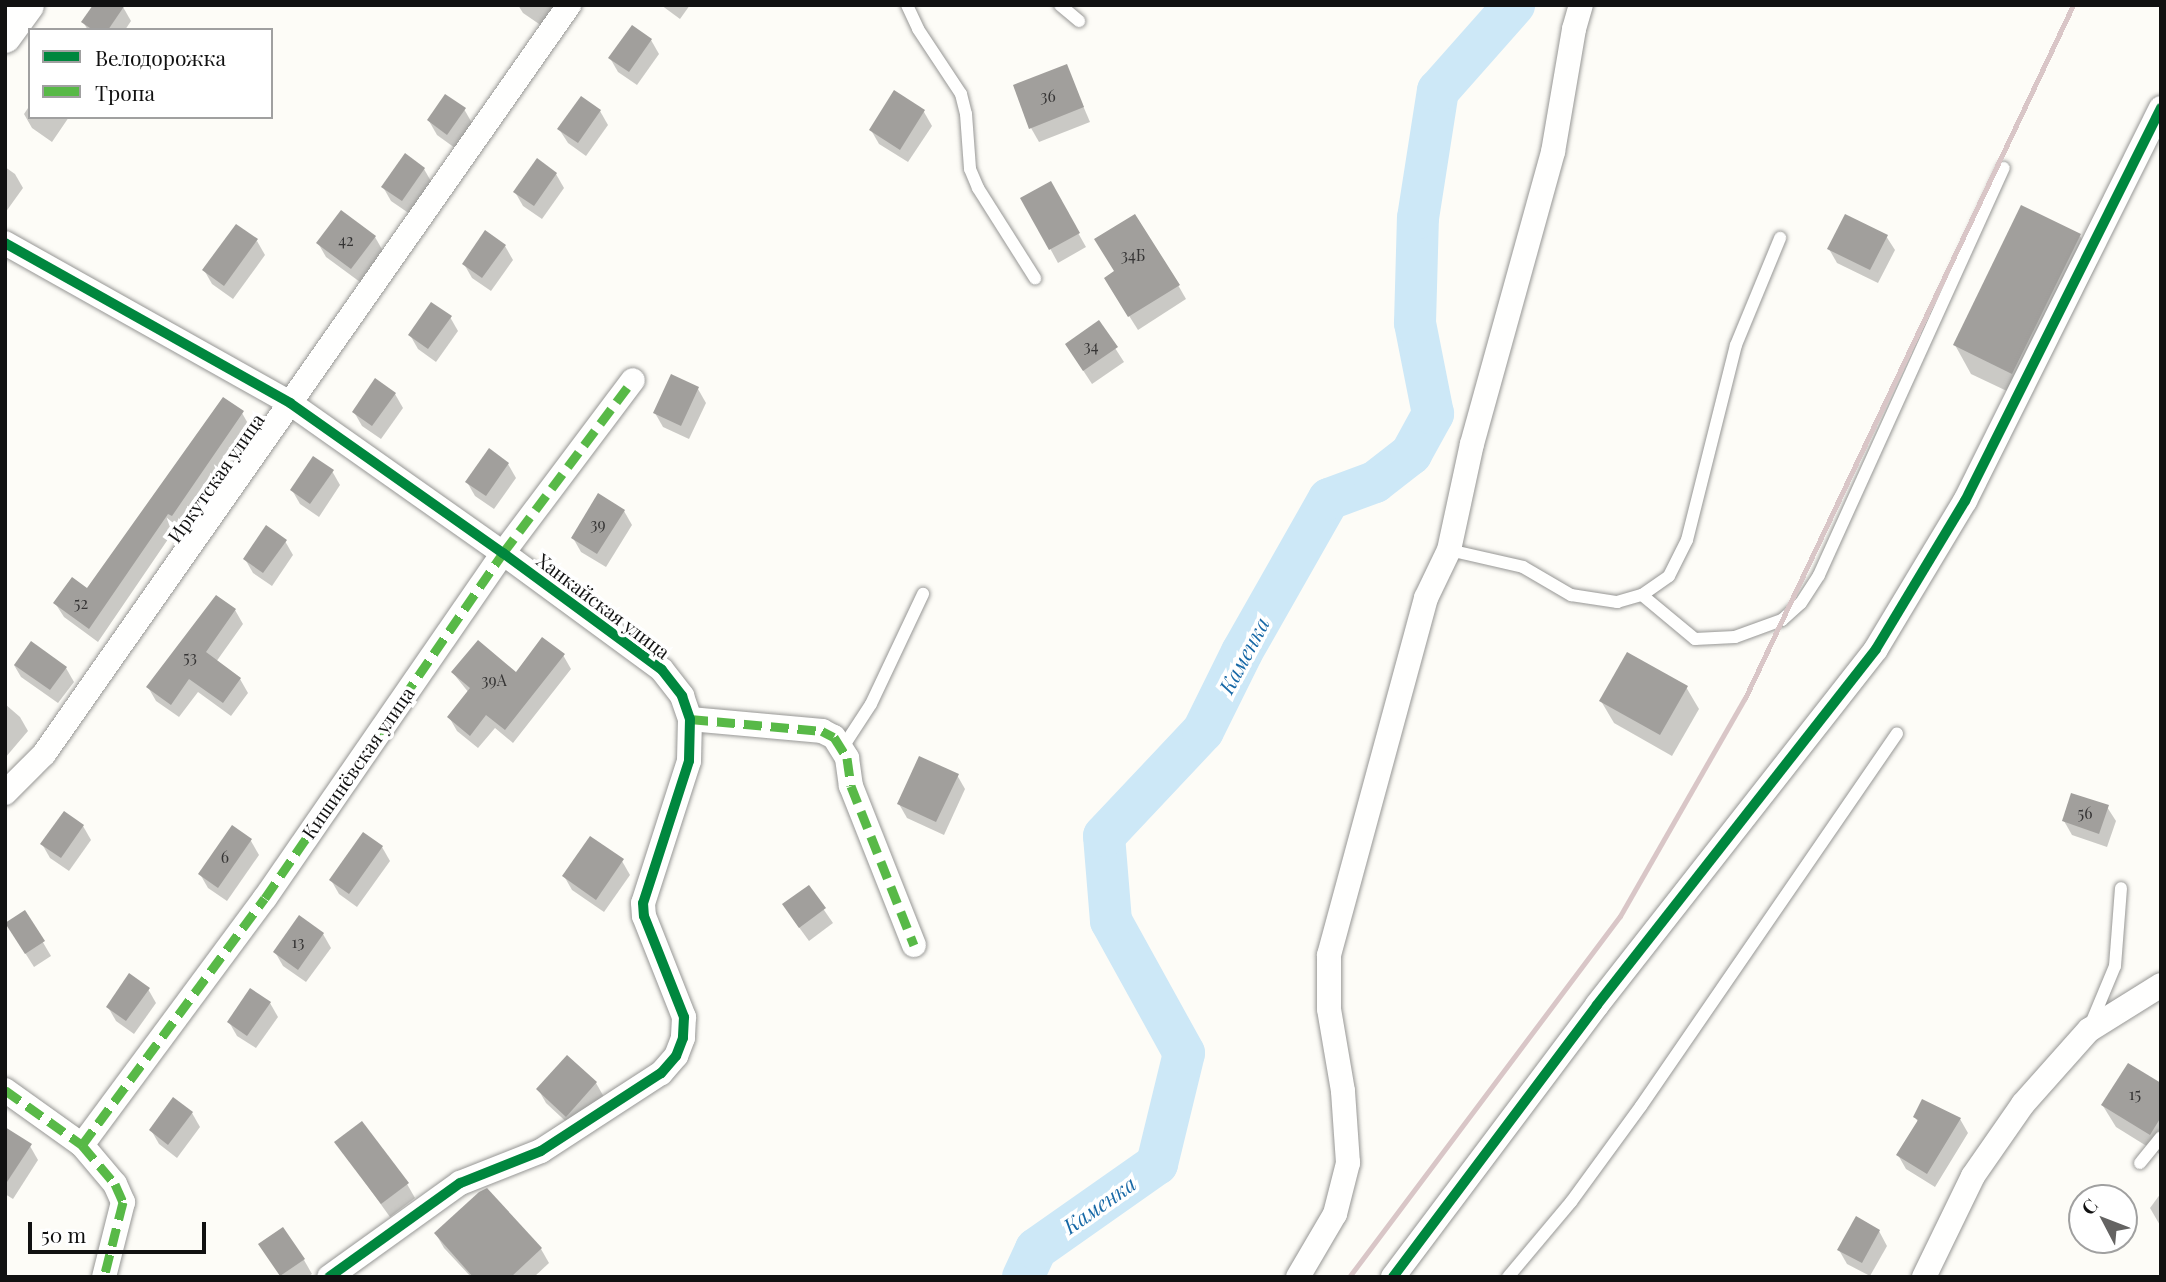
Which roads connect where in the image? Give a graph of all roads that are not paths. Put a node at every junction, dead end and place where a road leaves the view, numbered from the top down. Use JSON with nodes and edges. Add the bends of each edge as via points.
{"nodes":[{"id":1,"x":28,"y":5,"type":"edge"},
{"id":2,"x":569,"y":5,"type":"edge"},
{"id":3,"x":907,"y":5,"type":"edge"},
{"id":4,"x":1060,"y":5,"type":"edge"},
{"id":5,"x":1581,"y":5,"type":"edge"},
{"id":6,"x":1079,"y":21,"type":"dead end"},
{"id":7,"x":5,"y":37,"type":"edge"},
{"id":8,"x":2161,"y":108,"type":"edge"},
{"id":9,"x":2004,"y":168,"type":"dead end"},
{"id":10,"x":1780,"y":238,"type":"dead end"},
{"id":11,"x":5,"y":243,"type":"edge"},
{"id":12,"x":1035,"y":278,"type":"dead end"},
{"id":13,"x":633,"y":380,"type":"dead end"},
{"id":14,"x":290,"y":403,"type":"junction"},
{"id":15,"x":1449,"y":550,"type":"junction"},
{"id":16,"x":503,"y":553,"type":"junction"},
{"id":17,"x":923,"y":594,"type":"dead end"},
{"id":18,"x":1642,"y":595,"type":"junction"},
{"id":19,"x":690,"y":719,"type":"junction"},
{"id":20,"x":1897,"y":733,"type":"dead end"},
{"id":21,"x":843,"y":747,"type":"junction"},
{"id":22,"x":5,"y":793,"type":"edge"},
{"id":23,"x":2121,"y":888,"type":"dead end"},
{"id":24,"x":914,"y":945,"type":"dead end"},
{"id":25,"x":2161,"y":985,"type":"edge"},
{"id":26,"x":2089,"y":1030,"type":"junction"},
{"id":27,"x":5,"y":1090,"type":"edge"},
{"id":28,"x":2161,"y":1137,"type":"edge"},
{"id":29,"x":82,"y":1145,"type":"junction"},
{"id":30,"x":2140,"y":1163,"type":"dead end"},
{"id":31,"x":104,"y":1277,"type":"edge"},
{"id":32,"x":329,"y":1277,"type":"edge"},
{"id":33,"x":1298,"y":1277,"type":"edge"},
{"id":34,"x":1392,"y":1277,"type":"edge"},
{"id":35,"x":1508,"y":1277,"type":"edge"},
{"id":36,"x":1924,"y":1277,"type":"edge"}],
"edges":[{"from":1,"to":7,"type":"street"},
{"from":2,"to":14,"type":"street","name":"Иркутская улица"},
{"from":3,"to":12,"type":"lane","via":[[961,94],[967,114],[970,169],[978,188]]},
{"from":4,"to":6,"type":"lane"},
{"from":5,"to":15,"type":"street","via":[[1553,152],[1472,444]]},
{"from":8,"to":34,"type":"street","via":[[1965,501],[1876,649],[1597,1005]]},
{"from":9,"to":18,"type":"lane","via":[[1819,575],[1801,603],[1782,620],[1735,637],[1695,639]]},
{"from":10,"to":18,"type":"lane","via":[[1735,345],[1687,540],[1669,576]]},
{"from":11,"to":14,"type":"street","name":"Ханкайская улица"},
{"from":13,"to":16,"type":"street","name":"Кишинёвская улица"},
{"from":14,"to":16,"type":"street","name":"Ханкайская улица"},
{"from":14,"to":22,"type":"street","name":"Иркутская улица","via":[[52,743]]},
{"from":15,"to":18,"type":"lane","via":[[1523,567],[1572,595],[1617,602]]},
{"from":15,"to":33,"type":"street","via":[[1426,598],[1329,956],[1329,1009],[1343,1091],[1348,1163],[1335,1214]]},
{"from":16,"to":19,"type":"street","name":"Ханкайская улица","via":[[662,670],[682,696]]},
{"from":16,"to":29,"type":"street","name":"Кишинёвская улица","via":[[265,898]]},
{"from":17,"to":21,"type":"lane","via":[[871,704]]},
{"from":19,"to":21,"type":"street","via":[[822,731]]},
{"from":19,"to":32,"type":"street","name":"Ханкайская улица","via":[[689,761],[643,903],[684,1017],[677,1055],[661,1073],[541,1151],[460,1183]]},
{"from":20,"to":35,"type":"lane","via":[[1641,1106],[1571,1202]]},
{"from":21,"to":24,"type":"street","via":[[851,786]]},
{"from":23,"to":26,"type":"lane","via":[[2115,966]]},
{"from":25,"to":26,"type":"street"},
{"from":26,"to":36,"type":"street","via":[[2022,1104],[1973,1176]]},
{"from":27,"to":29,"type":"street"},
{"from":28,"to":30,"type":"lane"},
{"from":29,"to":31,"type":"street","via":[[115,1184],[123,1202]]}]}
